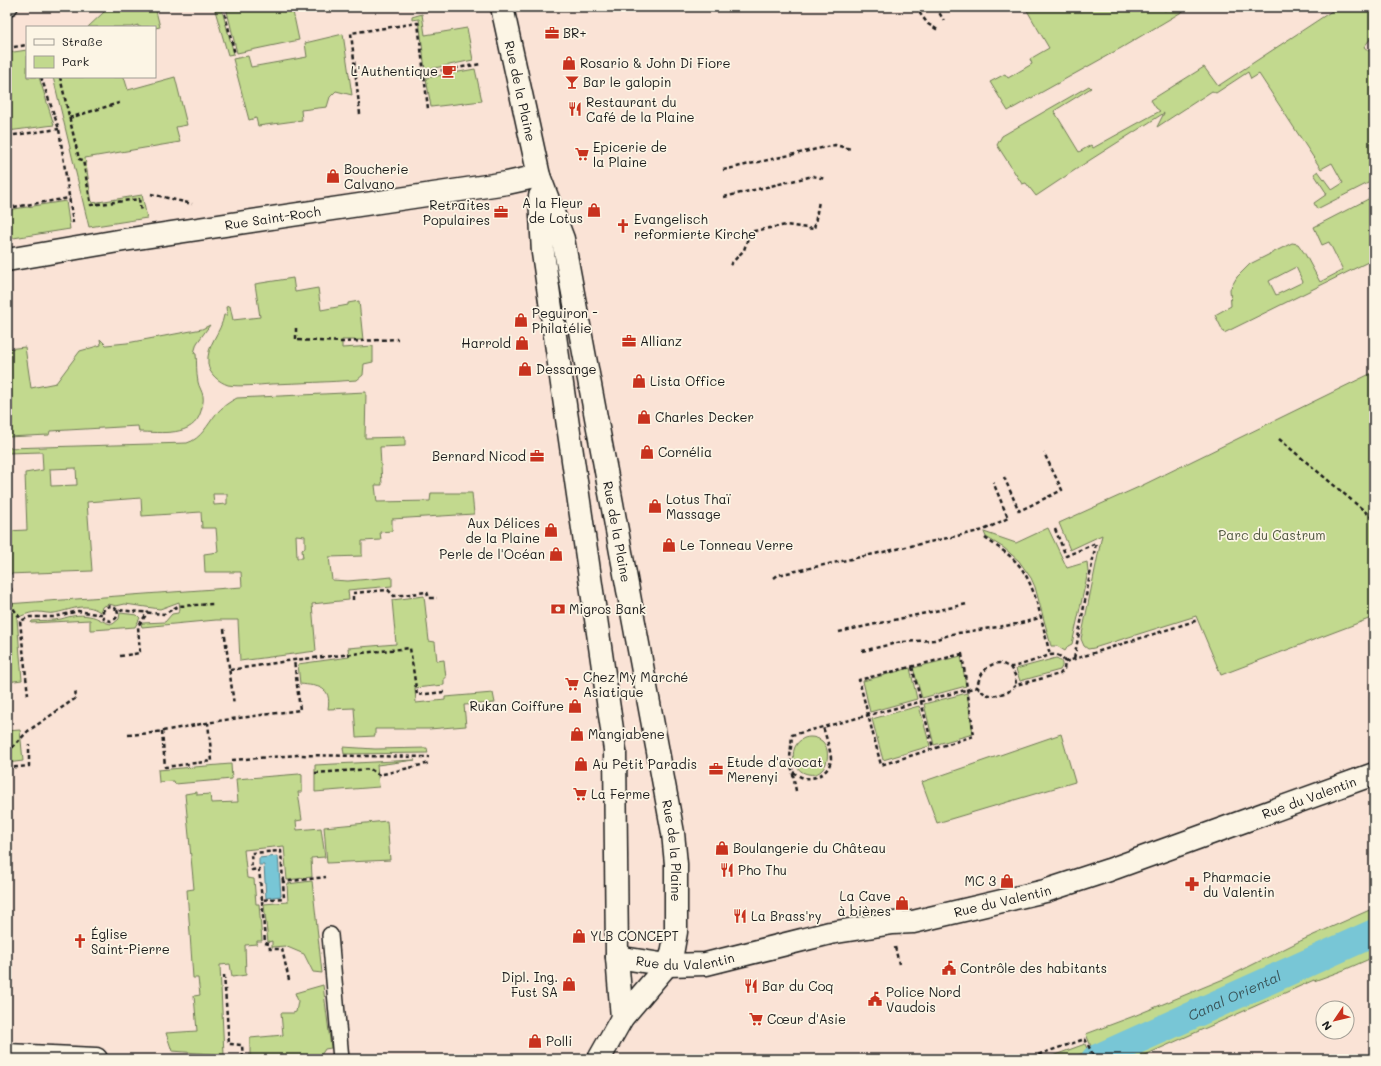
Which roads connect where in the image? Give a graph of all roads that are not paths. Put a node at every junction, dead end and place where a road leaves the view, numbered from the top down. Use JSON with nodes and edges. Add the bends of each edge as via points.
{"nodes":[{"id":1,"x":502,"y":7,"type":"edge"},
{"id":2,"x":539,"y":176,"type":"junction"},
{"id":3,"x":7,"y":260,"type":"edge"},
{"id":4,"x":1374,"y":774,"type":"edge"},
{"id":5,"x":330,"y":935,"type":"dead end"},
{"id":6,"x":617,"y":957,"type":"junction"},
{"id":7,"x":667,"y":965,"type":"junction"},
{"id":8,"x":622,"y":1018,"type":"junction"},
{"id":9,"x":7,"y":1055,"type":"edge"},
{"id":10,"x":96,"y":1059,"type":"edge"},
{"id":11,"x":341,"y":1059,"type":"edge"},
{"id":12,"x":599,"y":1059,"type":"edge"}],
"edges":[{"from":1,"to":2,"type":"street","name":"Rue de la Plaine"},
{"from":2,"to":3,"type":"street","name":"Rue Saint-Roch"},
{"from":2,"to":6,"type":"street","name":"Rue de la Plaine","via":[[543,253],[615,750]]},
{"from":2,"to":7,"type":"street","name":"Rue de la Plaine","via":[[563,239],[673,833],[676,864],[676,932]]},
{"from":4,"to":7,"type":"street","name":"Rue du Valentin","via":[[1036,894],[913,922],[830,933],[706,964]]},
{"from":5,"to":11,"type":"lane"},
{"from":6,"to":7,"type":"street","name":"Rue du Valentin"},
{"from":6,"to":8,"type":"street","name":"Rue de la Plaine"},
{"from":7,"to":8,"type":"street","name":"Rue de la Plaine"},
{"from":8,"to":12,"type":"street","name":"Rue de la Plaine"},
{"from":9,"to":10,"type":"street"}]}
